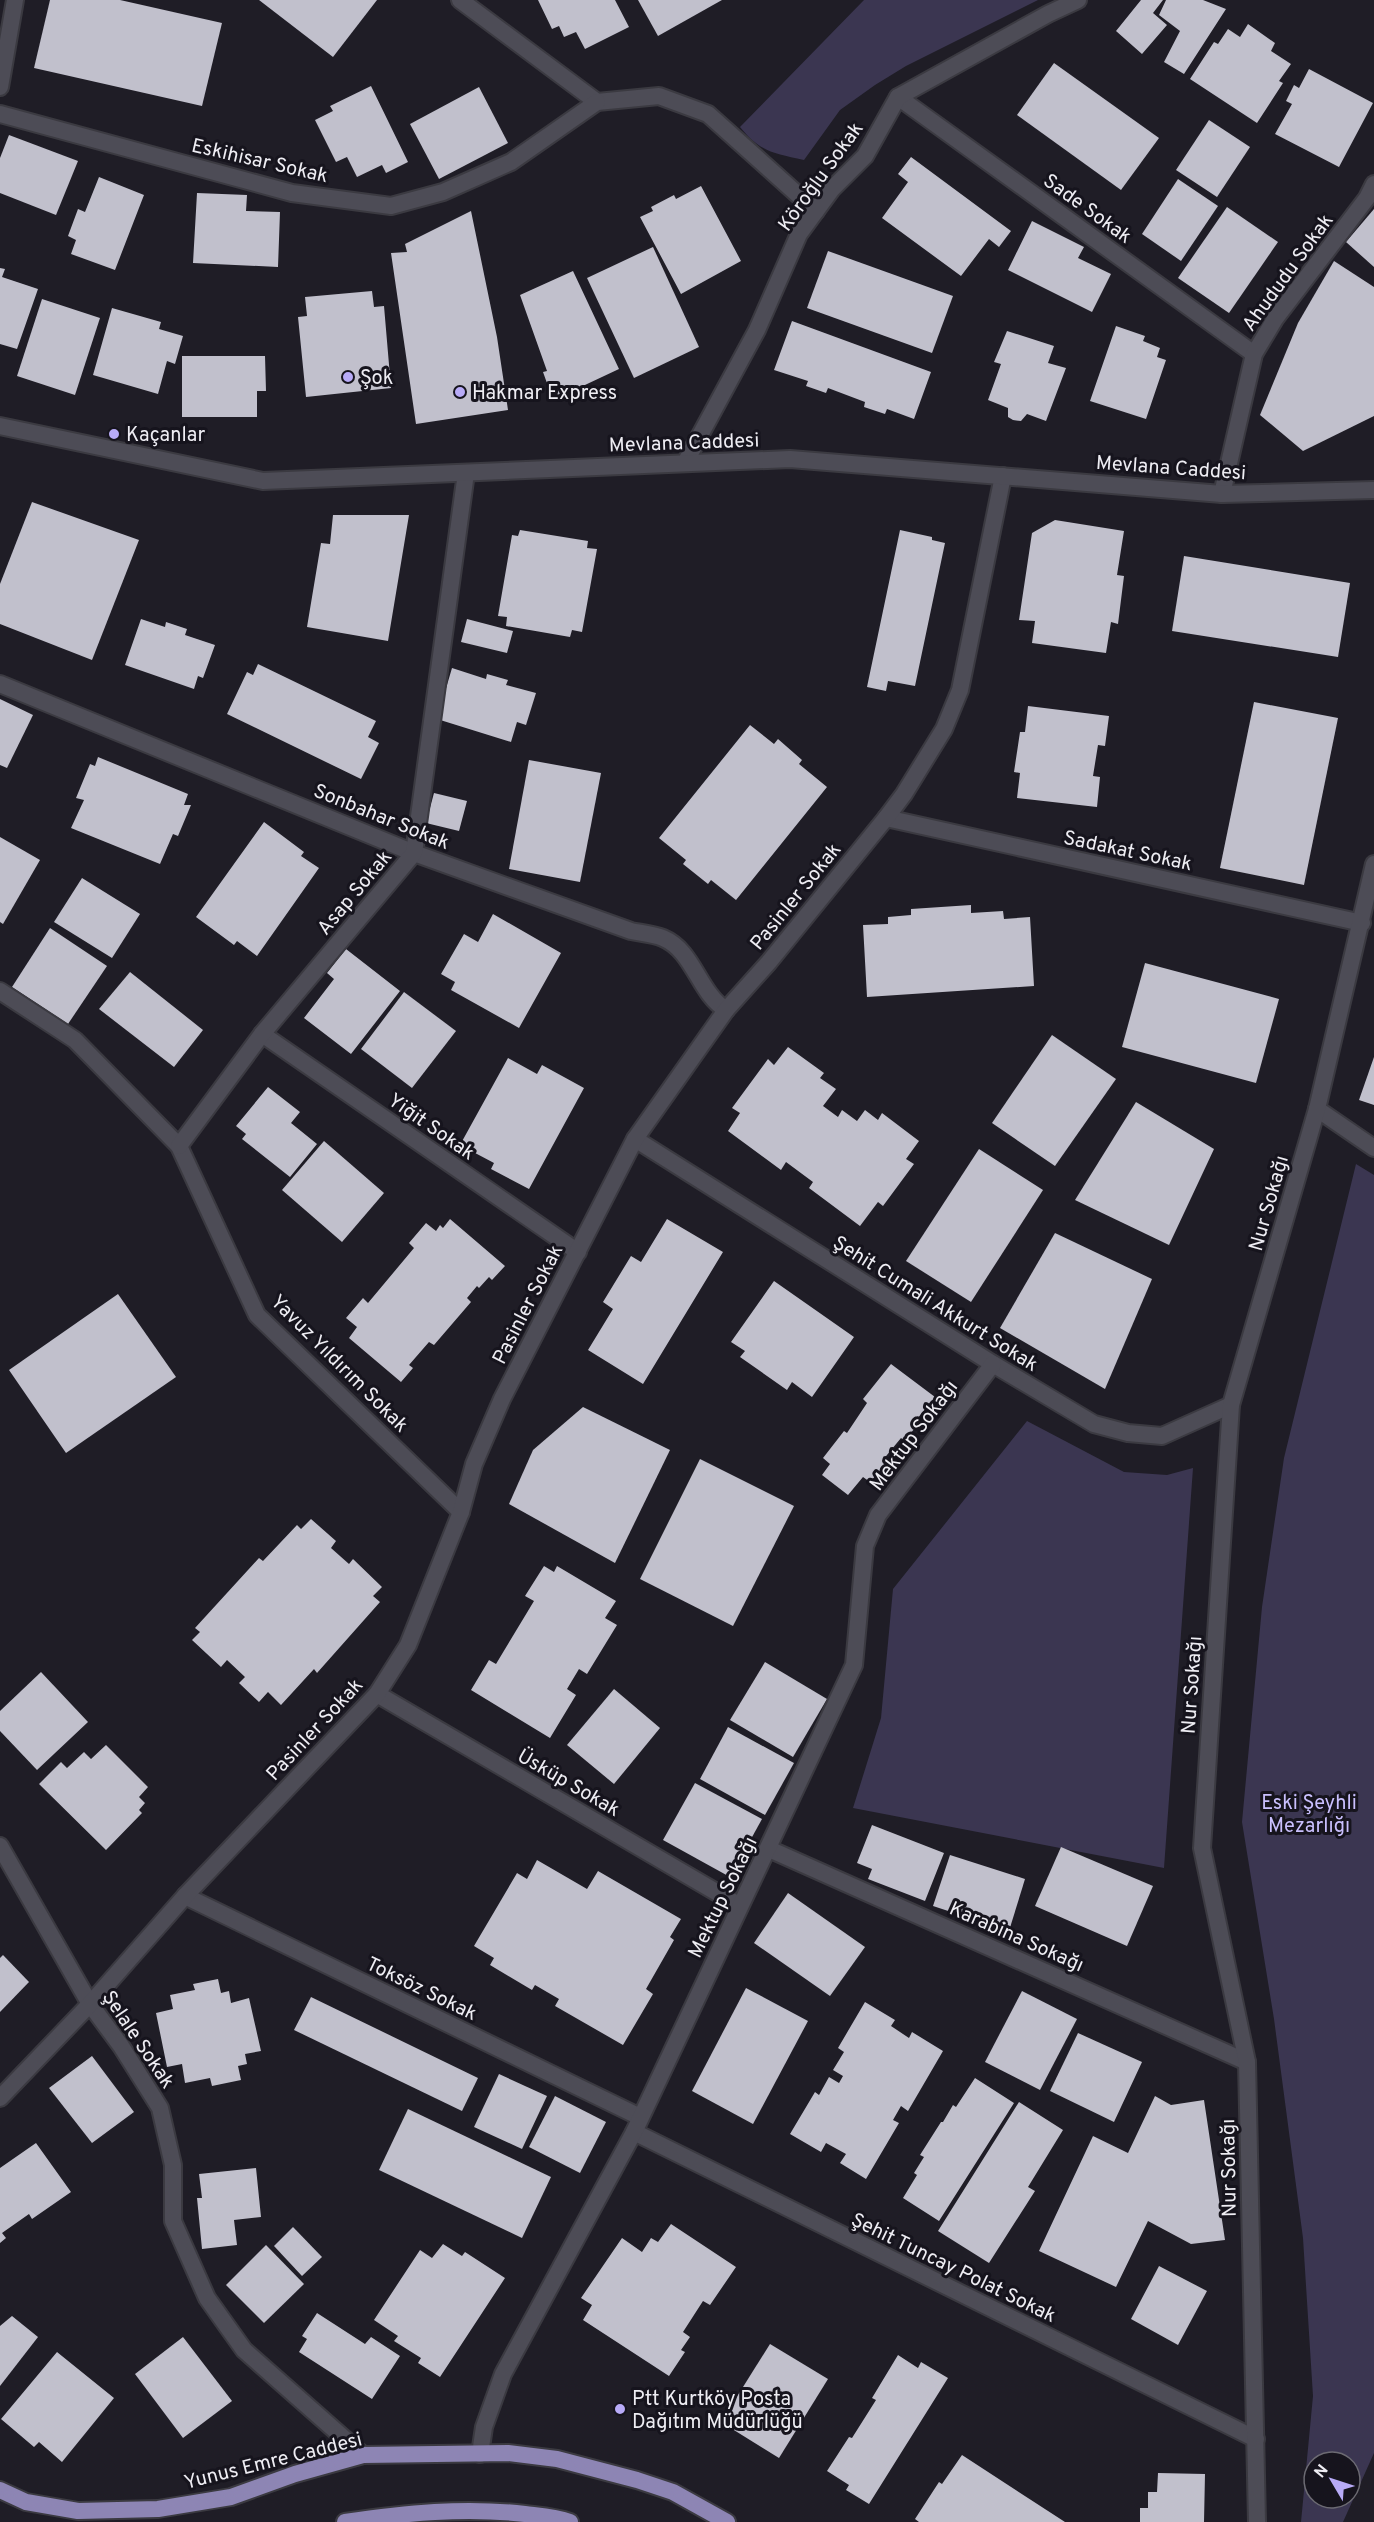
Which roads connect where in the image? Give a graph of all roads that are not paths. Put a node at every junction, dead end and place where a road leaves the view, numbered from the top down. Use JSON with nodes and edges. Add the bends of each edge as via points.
{"nodes":[{"id":1,"x":15,"y":0,"type":"edge"},
{"id":2,"x":460,"y":0,"type":"edge"},
{"id":3,"x":1078,"y":0,"type":"edge"},
{"id":4,"x":0,"y":87,"type":"edge"},
{"id":5,"x":898,"y":97,"type":"junction"},
{"id":6,"x":597,"y":102,"type":"junction"},
{"id":7,"x":0,"y":114,"type":"edge"},
{"id":8,"x":1374,"y":184,"type":"edge"},
{"id":9,"x":816,"y":211,"type":"junction"},
{"id":10,"x":1254,"y":354,"type":"junction"},
{"id":11,"x":0,"y":426,"type":"edge"},
{"id":12,"x":685,"y":464,"type":"junction"},
{"id":13,"x":466,"y":472,"type":"junction"},
{"id":14,"x":1003,"y":476,"type":"junction"},
{"id":15,"x":1374,"y":490,"type":"edge"},
{"id":16,"x":1222,"y":494,"type":"junction"},
{"id":17,"x":0,"y":684,"type":"edge"},
{"id":18,"x":886,"y":818,"type":"junction"},
{"id":19,"x":414,"y":853,"type":"junction"},
{"id":20,"x":1374,"y":864,"type":"edge"},
{"id":21,"x":1362,"y":923,"type":"junction"},
{"id":22,"x":0,"y":992,"type":"edge"},
{"id":23,"x":726,"y":1010,"type":"junction"},
{"id":24,"x":262,"y":1034,"type":"junction"},
{"id":25,"x":1317,"y":1109,"type":"junction"},
{"id":26,"x":635,"y":1139,"type":"junction"},
{"id":27,"x":179,"y":1146,"type":"junction"},
{"id":28,"x":1374,"y":1148,"type":"edge"},
{"id":29,"x":578,"y":1252,"type":"junction"},
{"id":30,"x":993,"y":1364,"type":"junction"},
{"id":31,"x":1231,"y":1405,"type":"junction"},
{"id":32,"x":461,"y":1512,"type":"junction"},
{"id":33,"x":377,"y":1694,"type":"junction"},
{"id":34,"x":0,"y":1846,"type":"edge"},
{"id":35,"x":769,"y":1849,"type":"junction"},
{"id":36,"x":185,"y":1896,"type":"junction"},
{"id":37,"x":740,"y":1906,"type":"junction"},
{"id":38,"x":90,"y":2004,"type":"junction"},
{"id":39,"x":1247,"y":2062,"type":"junction"},
{"id":40,"x":0,"y":2098,"type":"edge"},
{"id":41,"x":637,"y":2125,"type":"junction"},
{"id":42,"x":1256,"y":2439,"type":"junction"},
{"id":43,"x":480,"y":2454,"type":"junction"},
{"id":44,"x":363,"y":2455,"type":"junction"},
{"id":45,"x":0,"y":2490,"type":"edge"},
{"id":46,"x":345,"y":2522,"type":"edge"},
{"id":47,"x":570,"y":2522,"type":"edge"},
{"id":48,"x":727,"y":2522,"type":"edge"},
{"id":49,"x":1257,"y":2522,"type":"edge"}],
"edges":[{"from":1,"to":4,"type":"street"},
{"from":2,"to":6,"type":"street"},
{"from":3,"to":5,"type":"street"},
{"from":5,"to":9,"type":"street","name":"Köroğlu Sokak","via":[[866,156]]},
{"from":5,"to":10,"type":"street","name":"Sade Sokak"},
{"from":6,"to":7,"type":"street","name":"Eskihisar Sokak","via":[[511,162],[443,192],[392,206],[292,193]]},
{"from":6,"to":9,"type":"street","via":[[659,96],[708,114]]},
{"from":8,"to":10,"type":"street","name":"Ahududu Sokak","via":[[1275,319]]},
{"from":9,"to":12,"type":"street","name":"Köroğlu Sokak","via":[[799,234],[757,330]]},
{"from":10,"to":16,"type":"street","name":"Ahududu Sokak"},
{"from":11,"to":13,"type":"street","name":"Mevlana Caddesi","via":[[262,481]]},
{"from":12,"to":13,"type":"street","name":"Mevlana Caddesi"},
{"from":12,"to":14,"type":"street","name":"Mevlana Caddesi","via":[[790,459]]},
{"from":13,"to":19,"type":"street","name":"Asap Sokak"},
{"from":14,"to":16,"type":"street","name":"Mevlana Caddesi"},
{"from":14,"to":18,"type":"street","name":"Pasinler Sokak","via":[[960,690],[944,729]]},
{"from":15,"to":16,"type":"street","name":"Mevlana Caddesi"},
{"from":17,"to":19,"type":"street","name":"Sonbahar Sokak"},
{"from":18,"to":21,"type":"street","name":"Sadakat Sokak"},
{"from":18,"to":23,"type":"street","name":"Pasinler Sokak"},
{"from":19,"to":23,"type":"street","name":"Sonbahar Sokak","via":[[631,931],[663,938],[685,953],[715,1003]]},
{"from":19,"to":24,"type":"street","name":"Asap Sokak"},
{"from":20,"to":21,"type":"street","name":"Nur Sokağı"},
{"from":21,"to":25,"type":"street","name":"Nur Sokağı"},
{"from":22,"to":27,"type":"street","name":"Yavuz Yıldırım Sokak","via":[[75,1040]]},
{"from":23,"to":26,"type":"street","name":"Pasinler Sokak"},
{"from":24,"to":27,"type":"street","name":"Asap Sokak"},
{"from":24,"to":29,"type":"street","name":"Yiğit Sokak"},
{"from":25,"to":28,"type":"street"},
{"from":25,"to":31,"type":"street","name":"Nur Sokağı"},
{"from":26,"to":29,"type":"street","name":"Pasinler Sokak"},
{"from":26,"to":30,"type":"street","name":"Şehit Cumali Akkurt Sokak"},
{"from":27,"to":32,"type":"street","name":"Yavuz Yıldırım Sokak","via":[[257,1315]]},
{"from":29,"to":32,"type":"street","name":"Pasinler Sokak","via":[[502,1399],[474,1464]]},
{"from":30,"to":31,"type":"street","name":"Şehit Cumali Akkurt Sokak","via":[[1094,1424],[1128,1433],[1162,1436]]},
{"from":30,"to":35,"type":"street","name":"Mektup Sokağı","via":[[878,1515],[865,1546],[854,1665]]},
{"from":31,"to":39,"type":"street","name":"Nur Sokağı","via":[[1202,1848]]},
{"from":32,"to":33,"type":"street","name":"Pasinler Sokak","via":[[408,1645]]},
{"from":33,"to":36,"type":"street","name":"Pasinler Sokak"},
{"from":33,"to":37,"type":"street","name":"Üsküp Sokak"},
{"from":34,"to":38,"type":"street","name":"Şelale Sokak"},
{"from":35,"to":37,"type":"street","name":"Mektup Sokağı"},
{"from":35,"to":39,"type":"street","name":"Karabina Sokağı"},
{"from":36,"to":38,"type":"street","name":"Pasinler Sokak"},
{"from":36,"to":41,"type":"street","name":"Toksöz Sokak"},
{"from":37,"to":41,"type":"street","name":"Mektup Sokağı"},
{"from":38,"to":40,"type":"street","name":"Pasinler Sokak"},
{"from":38,"to":44,"type":"street","name":"Şelale Sokak","via":[[160,2108],[173,2165],[173,2221],[207,2298],[244,2350]]},
{"from":39,"to":42,"type":"street","name":"Nur Sokağı"},
{"from":41,"to":42,"type":"street","name":"Şehit Tuncay Polat Sokak"},
{"from":41,"to":43,"type":"street","name":"Mektup Sokağı","via":[[503,2374],[484,2427]]},
{"from":42,"to":49,"type":"street","name":"Nur Sokağı"},
{"from":43,"to":44,"type":"main road","name":"Yunus Emre Caddesi"},
{"from":43,"to":48,"type":"main road","name":"Yunus Emre Caddesi","via":[[508,2453],[589,2466],[673,2492]]},
{"from":44,"to":45,"type":"main road","name":"Yunus Emre Caddesi","via":[[231,2497],[158,2509],[78,2511],[26,2502]]},
{"from":46,"to":47,"type":"main road","via":[[417,2512],[496,2511]]}]}
